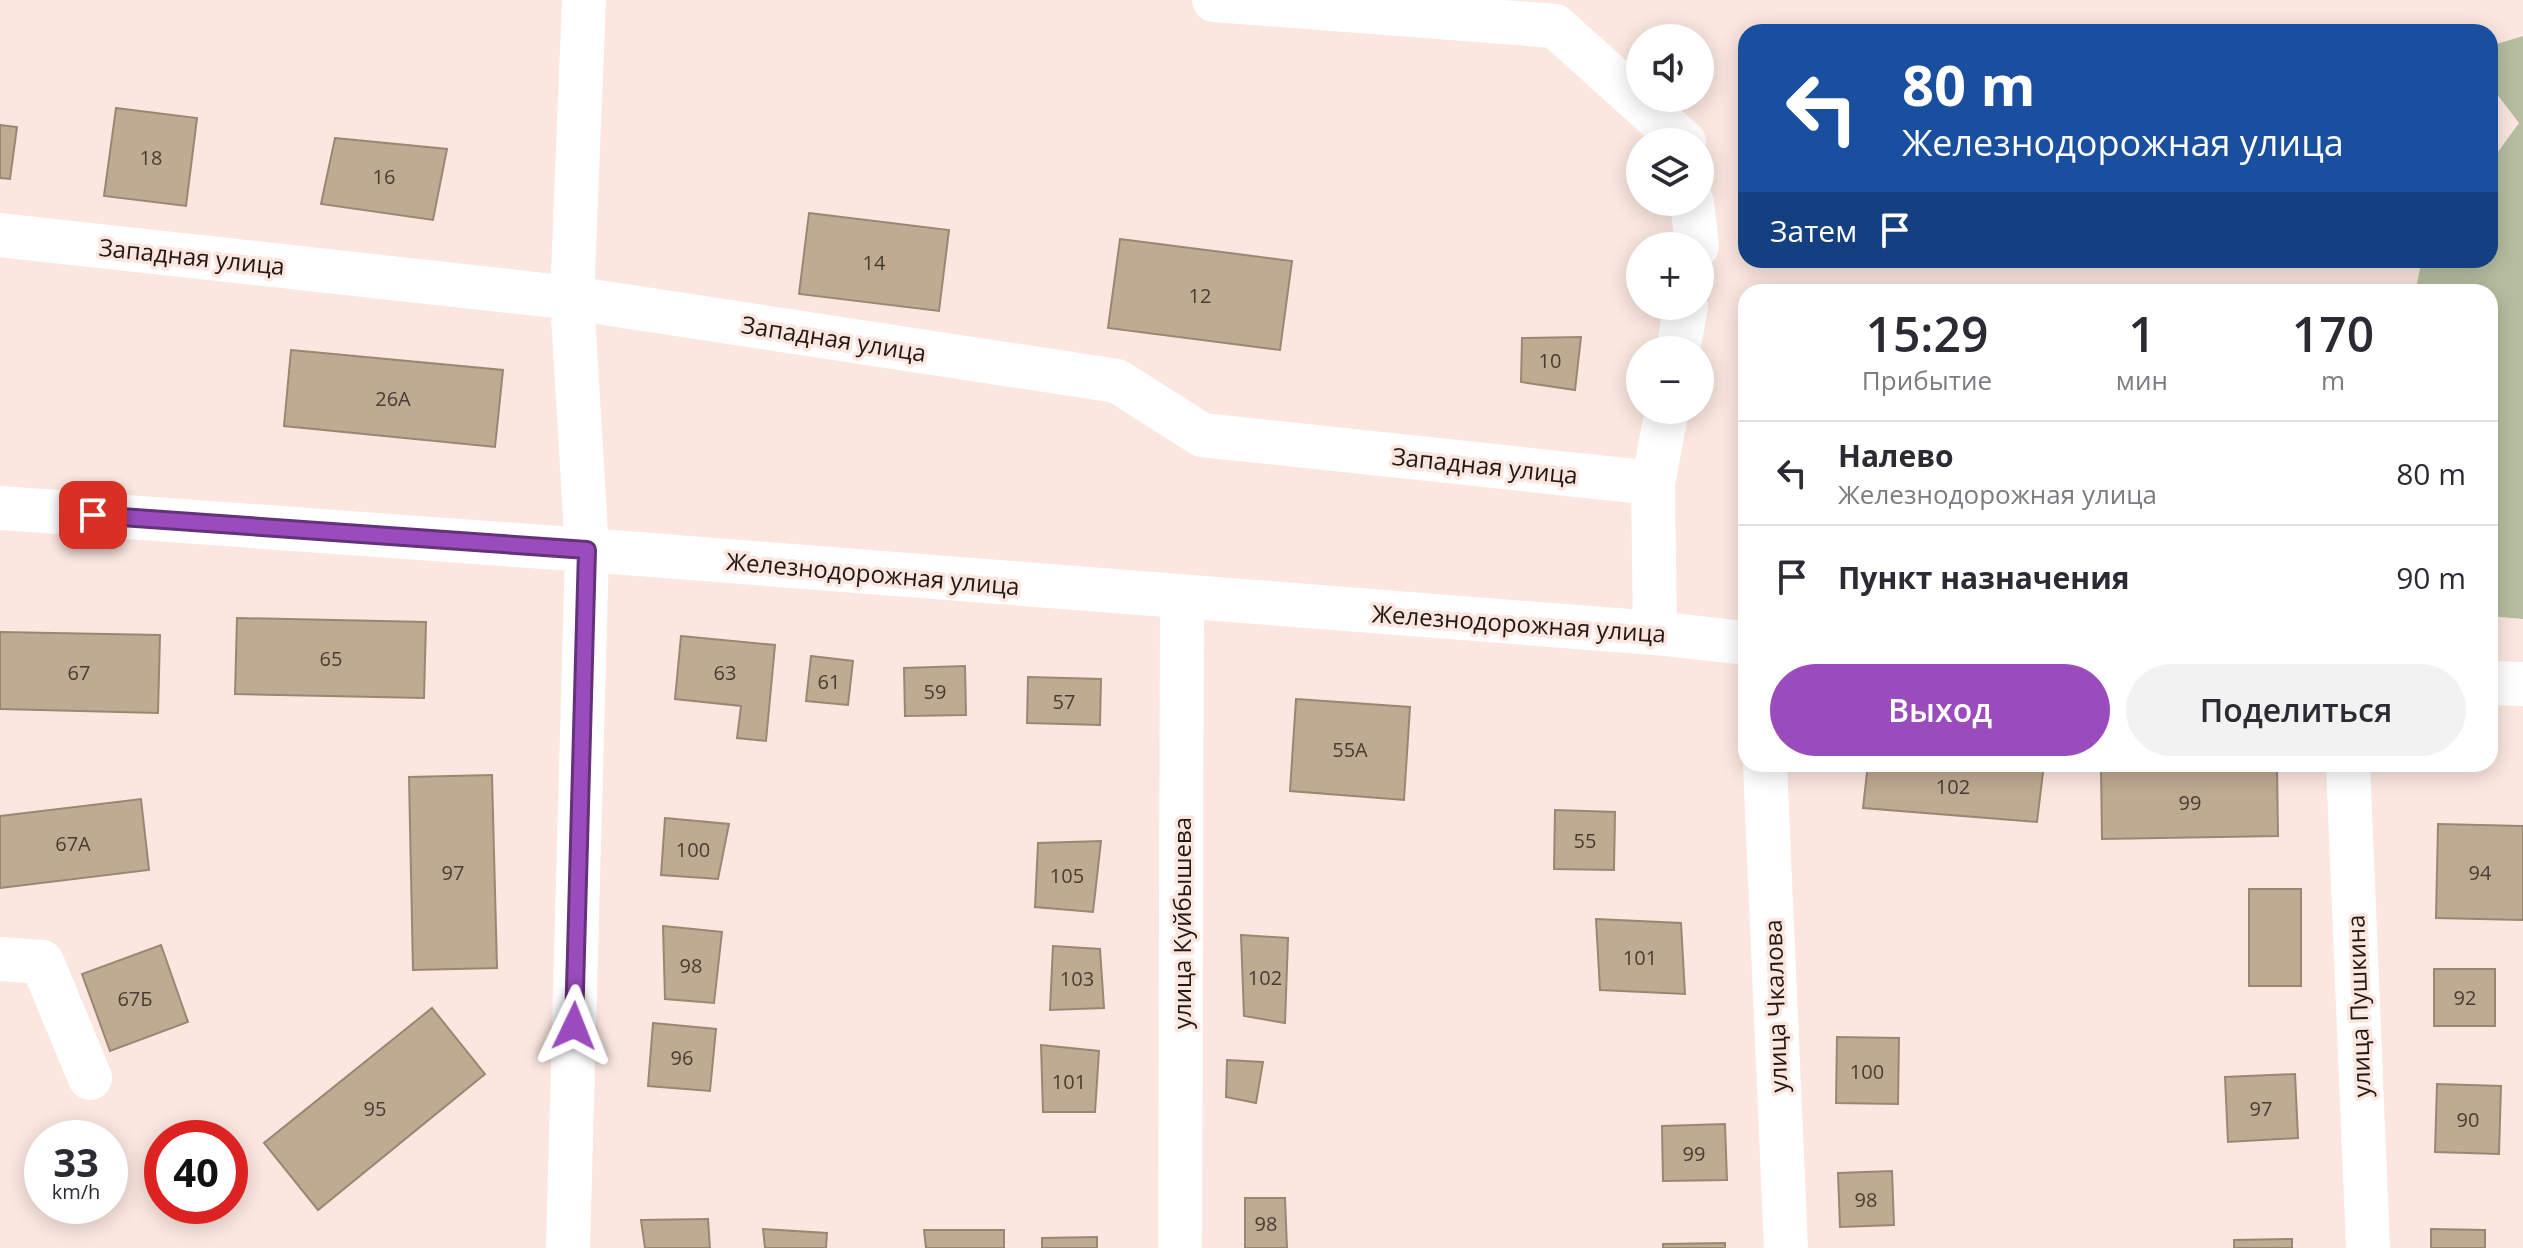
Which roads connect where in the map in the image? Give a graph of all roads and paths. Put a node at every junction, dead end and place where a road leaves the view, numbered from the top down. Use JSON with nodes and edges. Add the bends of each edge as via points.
{"nodes":[{"id":1,"x":584,"y":0,"type":"edge"},
{"id":2,"x":1214,"y":0,"type":"edge"},
{"id":3,"x":1668,"y":128,"type":"edge"},
{"id":4,"x":0,"y":235,"type":"edge"},
{"id":5,"x":572,"y":298,"type":"junction"},
{"id":6,"x":1664,"y":424,"type":"edge"},
{"id":7,"x":1653,"y":483,"type":"junction"},
{"id":8,"x":0,"y":508,"type":"edge"},
{"id":9,"x":587,"y":550,"type":"junction"},
{"id":10,"x":1182,"y":598,"type":"junction"},
{"id":11,"x":1655,"y":633,"type":"junction"},
{"id":12,"x":1738,"y":642,"type":"edge"},
{"id":13,"x":2498,"y":683,"type":"edge"},
{"id":14,"x":2523,"y":684,"type":"edge"},
{"id":15,"x":1765,"y":772,"type":"edge"},
{"id":16,"x":2348,"y":772,"type":"edge"},
{"id":17,"x":0,"y":959,"type":"edge"},
{"id":18,"x":90,"y":1078,"type":"dead end"},
{"id":19,"x":568,"y":1248,"type":"edge"},
{"id":20,"x":1180,"y":1248,"type":"edge"},
{"id":21,"x":1786,"y":1248,"type":"edge"},
{"id":22,"x":2368,"y":1248,"type":"edge"}],
"edges":[{"from":1,"to":5,"type":"street"},
{"from":2,"to":3,"type":"street","via":[[1555,26]]},
{"from":4,"to":5,"type":"street","name":"Западная улица"},
{"from":5,"to":7,"type":"street","name":"Западная улица","via":[[1117,381],[1202,435]]},
{"from":5,"to":9,"type":"street"},
{"from":6,"to":7,"type":"street"},
{"from":7,"to":11,"type":"street"},
{"from":8,"to":9,"type":"street","name":"Железнодорожная улица"},
{"from":9,"to":10,"type":"street","name":"Железнодорожная улица"},
{"from":9,"to":19,"type":"street"},
{"from":10,"to":11,"type":"street","name":"Железнодорожная улица"},
{"from":10,"to":20,"type":"street","name":"улица Куйбышева"},
{"from":11,"to":12,"type":"street","name":"Железнодорожная улица"},
{"from":13,"to":14,"type":"street"},
{"from":15,"to":21,"type":"street","name":"улица Чкалова"},
{"from":16,"to":22,"type":"street","name":"улица Пушкина"},
{"from":17,"to":18,"type":"street","via":[[42,962]]}]}
